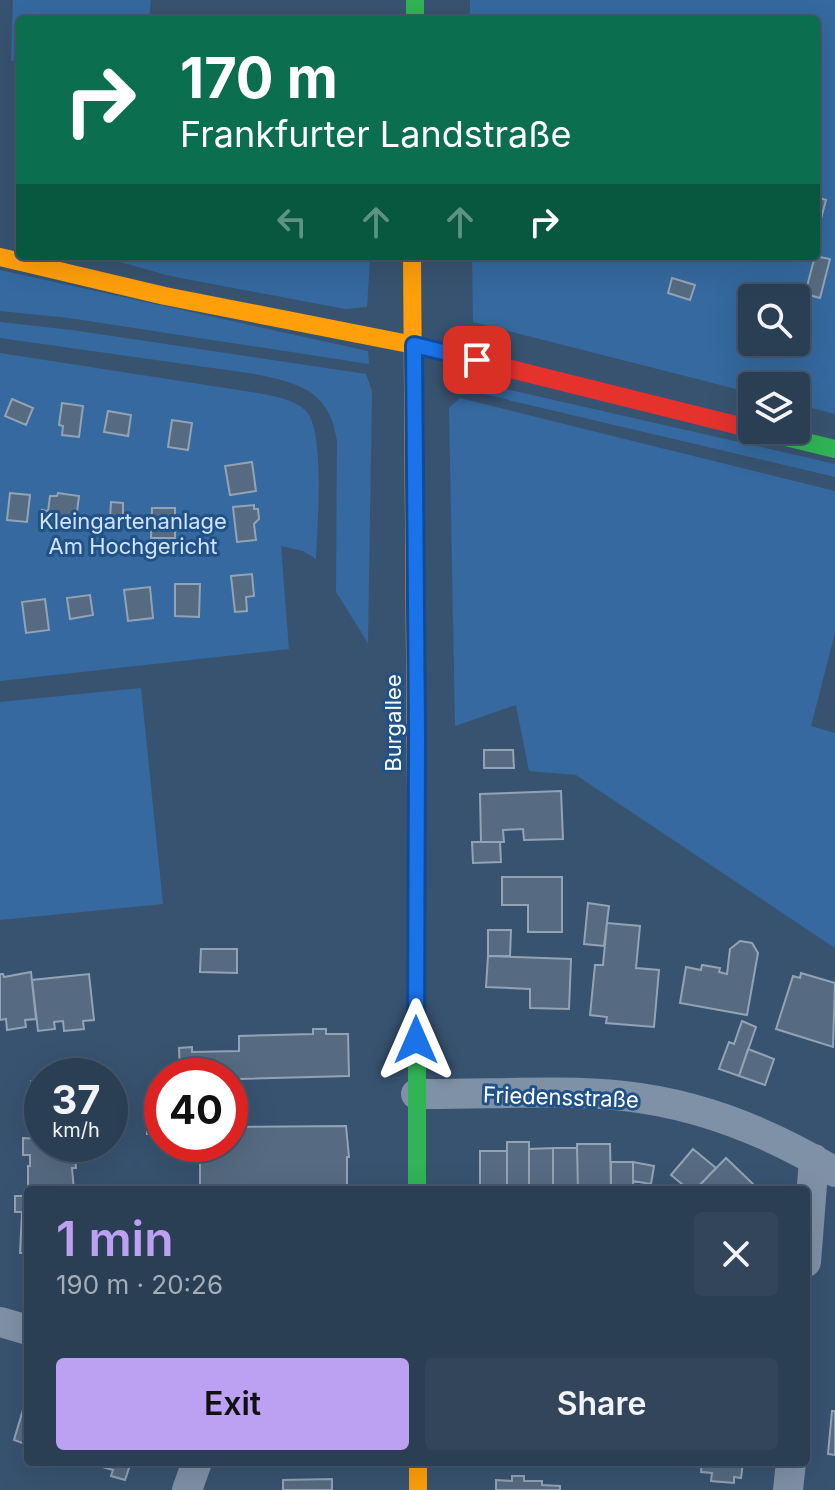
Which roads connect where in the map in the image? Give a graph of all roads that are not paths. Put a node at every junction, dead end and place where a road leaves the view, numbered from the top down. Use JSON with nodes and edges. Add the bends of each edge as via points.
{"nodes":[{"id":1,"x":0,"y":257,"type":"edge"},
{"id":2,"x":57,"y":260,"type":"edge"},
{"id":3,"x":412,"y":260,"type":"edge"},
{"id":4,"x":165,"y":296,"type":"junction"},
{"id":5,"x":414,"y":345,"type":"junction"},
{"id":6,"x":738,"y":425,"type":"edge"},
{"id":7,"x":810,"y":443,"type":"edge"},
{"id":8,"x":835,"y":449,"type":"edge"},
{"id":9,"x":416,"y":1094,"type":"junction"},
{"id":10,"x":824,"y":1166,"type":"edge"},
{"id":11,"x":417,"y":1186,"type":"edge"},
{"id":12,"x":810,"y":1241,"type":"edge"},
{"id":13,"x":0,"y":1322,"type":"edge"},
{"id":14,"x":24,"y":1329,"type":"edge"},
{"id":15,"x":196,"y":1466,"type":"edge"},
{"id":16,"x":418,"y":1466,"type":"edge"},
{"id":17,"x":791,"y":1466,"type":"edge"},
{"id":18,"x":187,"y":1490,"type":"edge"},
{"id":19,"x":418,"y":1490,"type":"edge"},
{"id":20,"x":788,"y":1490,"type":"edge"}],
"edges":[{"from":1,"to":4,"type":"main road"},
{"from":2,"to":4,"type":"main road"},
{"from":3,"to":5,"type":"main road","name":"Burgallee"},
{"from":4,"to":5,"type":"main road"},
{"from":5,"to":6,"type":"main road"},
{"from":5,"to":9,"type":"main road","name":"Burgallee"},
{"from":7,"to":8,"type":"main road"},
{"from":9,"to":10,"type":"street","name":"Friedensstraße","via":[[601,1094],[640,1099],[730,1122]]},
{"from":9,"to":11,"type":"main road","name":"Burgallee"},
{"from":10,"to":12,"type":"street"},
{"from":13,"to":14,"type":"street"},
{"from":15,"to":18,"type":"street"},
{"from":16,"to":19,"type":"main road"},
{"from":17,"to":20,"type":"street"}]}
